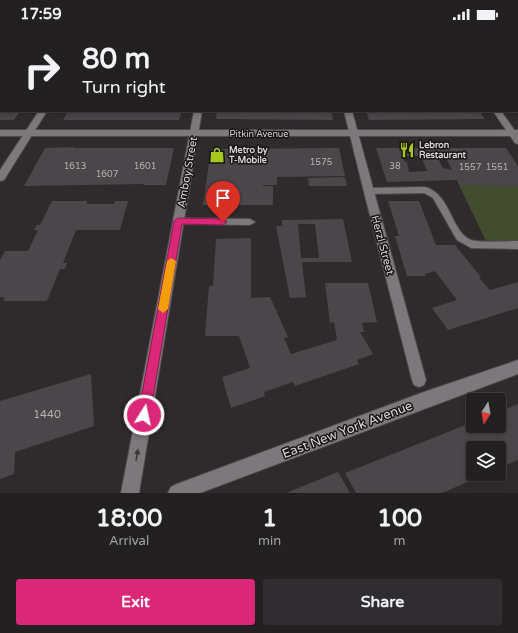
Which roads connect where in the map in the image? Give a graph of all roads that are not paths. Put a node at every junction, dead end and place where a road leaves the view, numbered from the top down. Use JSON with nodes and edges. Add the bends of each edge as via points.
{"nodes":[{"id":1,"x":42,"y":112,"type":"edge"},
{"id":2,"x":198,"y":112,"type":"edge"},
{"id":3,"x":348,"y":112,"type":"edge"},
{"id":4,"x":498,"y":112,"type":"edge"},
{"id":5,"x":0,"y":133,"type":"edge"},
{"id":6,"x":28,"y":133,"type":"junction"},
{"id":7,"x":194,"y":134,"type":"junction"},
{"id":8,"x":354,"y":134,"type":"junction"},
{"id":9,"x":516,"y":136,"type":"edge"},
{"id":10,"x":0,"y":178,"type":"edge"},
{"id":11,"x":368,"y":190,"type":"junction"},
{"id":12,"x":178,"y":221,"type":"junction"},
{"id":13,"x":250,"y":222,"type":"dead end"},
{"id":14,"x":518,"y":244,"type":"edge"},
{"id":15,"x":518,"y":367,"type":"edge"},
{"id":16,"x":418,"y":380,"type":"dead end"},
{"id":17,"x":130,"y":493,"type":"edge"},
{"id":18,"x":177,"y":493,"type":"edge"}],
"edges":[{"from":1,"to":6,"type":"street"},
{"from":2,"to":7,"type":"street","name":"Amboy Street"},
{"from":3,"to":8,"type":"street","name":"Herzl Street"},
{"from":4,"to":9,"type":"street"},
{"from":5,"to":6,"type":"street","name":"Pitkin Avenue"},
{"from":6,"to":7,"type":"street","name":"Pitkin Avenue"},
{"from":6,"to":10,"type":"street"},
{"from":7,"to":8,"type":"street","name":"Pitkin Avenue"},
{"from":7,"to":12,"type":"street","name":"Amboy Street"},
{"from":8,"to":9,"type":"street","name":"Pitkin Avenue"},
{"from":8,"to":11,"type":"street","name":"Herzl Street"},
{"from":11,"to":14,"type":"lane","via":[[425,190],[436,196],[460,238],[471,244]]},
{"from":11,"to":16,"type":"street","name":"Herzl Street"},
{"from":12,"to":13,"type":"lane"},
{"from":17,"to":12,"type":"street","name":"Amboy Street","one_way":true},
{"from":15,"to":18,"type":"street","name":"East New York Avenue"}]}
